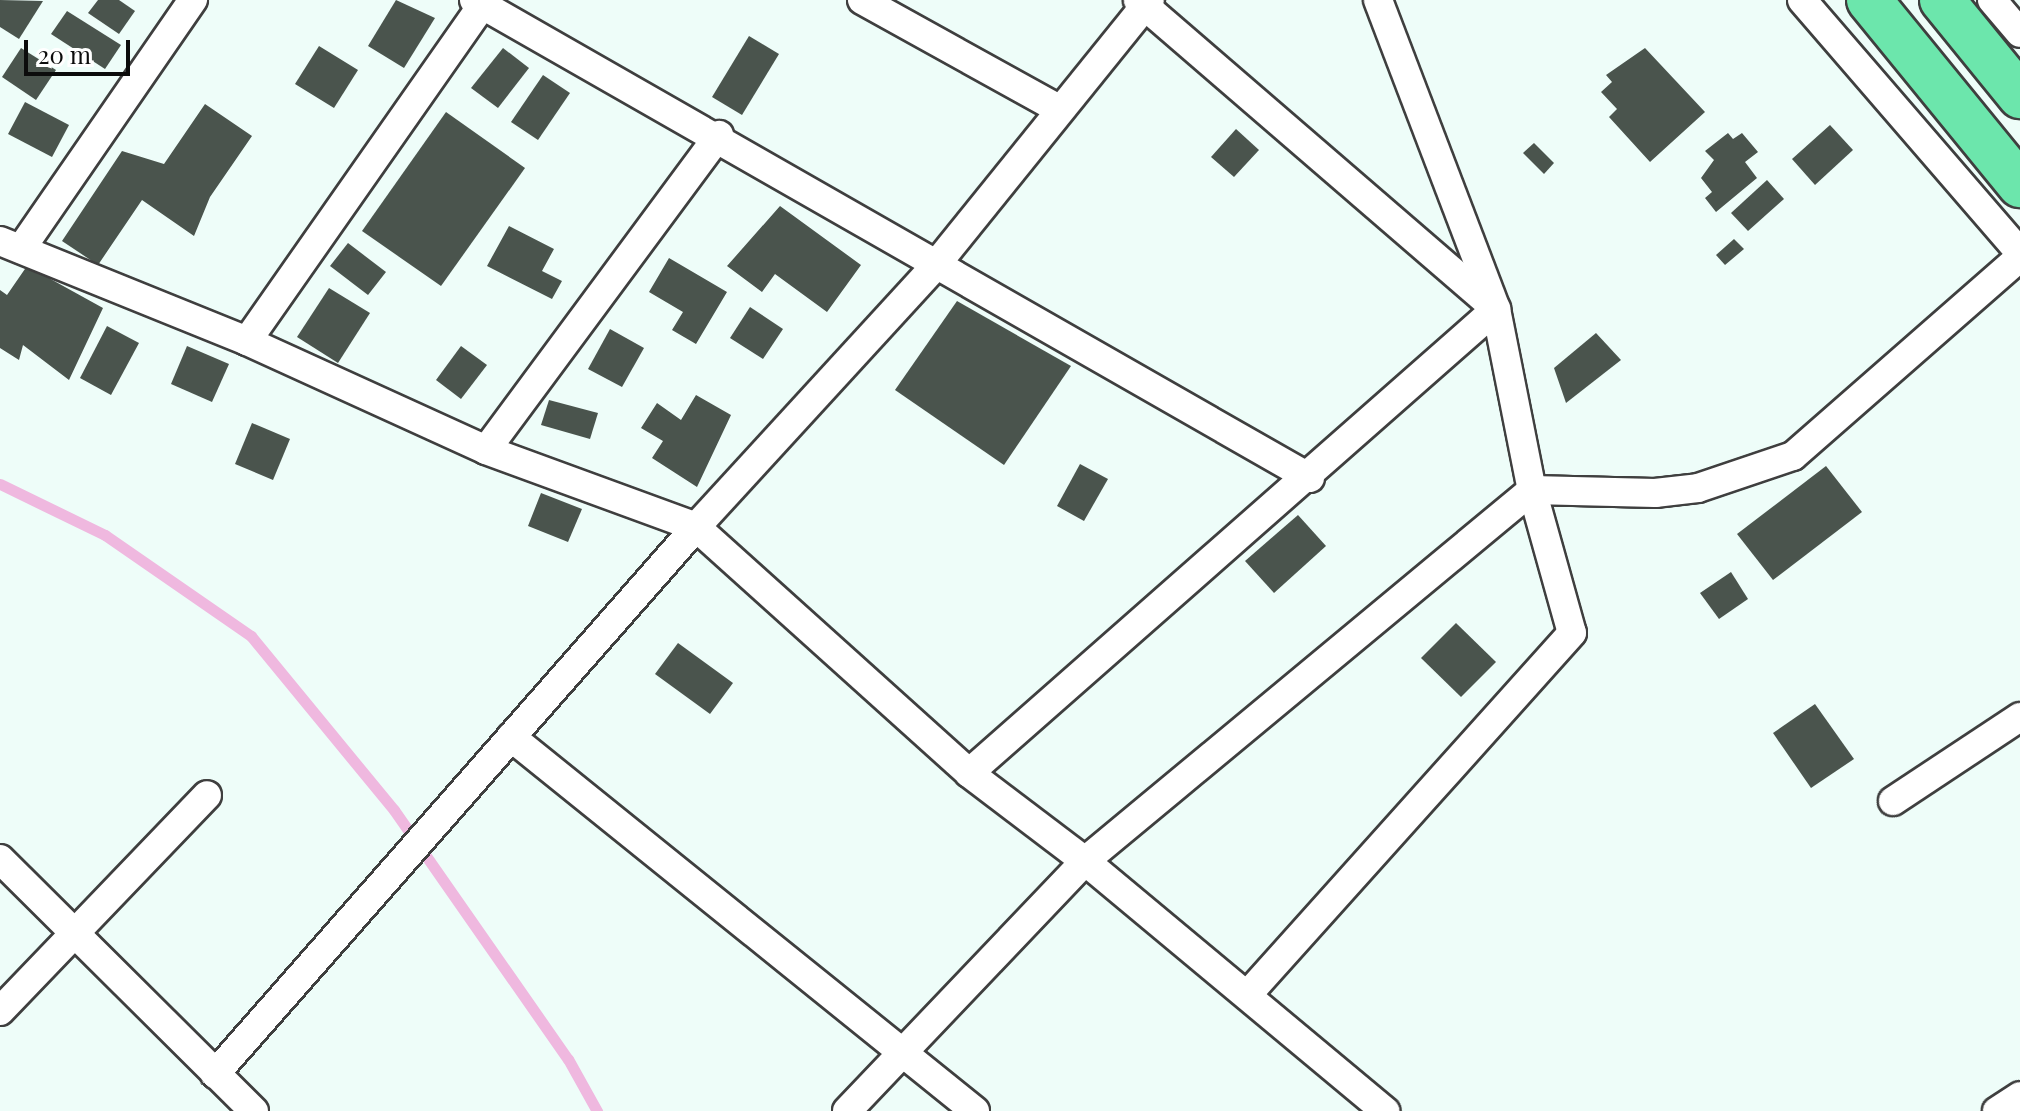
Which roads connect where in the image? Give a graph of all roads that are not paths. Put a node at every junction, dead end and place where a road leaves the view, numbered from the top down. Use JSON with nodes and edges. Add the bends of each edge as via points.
{"nodes":[{"id":1,"x":193,"y":0,"type":"edge"},
{"id":2,"x":862,"y":0,"type":"edge"},
{"id":3,"x":1378,"y":0,"type":"edge"},
{"id":4,"x":1802,"y":0,"type":"edge"},
{"id":5,"x":1869,"y":0,"type":"edge"},
{"id":6,"x":1942,"y":0,"type":"edge"},
{"id":7,"x":1992,"y":0,"type":"edge"},
{"id":8,"x":481,"y":2,"type":"edge"},
{"id":9,"x":1144,"y":2,"type":"edge"},
{"id":10,"x":2020,"y":33,"type":"edge"},
{"id":11,"x":2020,"y":96,"type":"edge"},
{"id":12,"x":1059,"y":109,"type":"junction"},
{"id":13,"x":719,"y":135,"type":"junction"},
{"id":14,"x":2020,"y":185,"type":"edge"},
{"id":15,"x":10,"y":245,"type":"edge"},
{"id":16,"x":2020,"y":255,"type":"edge"},
{"id":17,"x":935,"y":266,"type":"junction"},
{"id":18,"x":1496,"y":309,"type":"junction"},
{"id":19,"x":247,"y":341,"type":"junction"},
{"id":20,"x":486,"y":450,"type":"junction"},
{"id":21,"x":1310,"y":478,"type":"junction"},
{"id":22,"x":1532,"y":490,"type":"junction"},
{"id":23,"x":696,"y":527,"type":"junction"},
{"id":24,"x":2020,"y":717,"type":"edge"},
{"id":25,"x":511,"y":737,"type":"junction"},
{"id":26,"x":969,"y":773,"type":"junction"},
{"id":27,"x":207,"y":795,"type":"dead end"},
{"id":28,"x":1893,"y":801,"type":"dead end"},
{"id":29,"x":0,"y":859,"type":"edge"},
{"id":30,"x":1085,"y":861,"type":"junction"},
{"id":31,"x":76,"y":936,"type":"junction"},
{"id":32,"x":1247,"y":995,"type":"junction"},
{"id":33,"x":0,"y":1011,"type":"edge"},
{"id":34,"x":904,"y":1048,"type":"junction"},
{"id":35,"x":215,"y":1074,"type":"junction"},
{"id":36,"x":2020,"y":1096,"type":"edge"},
{"id":37,"x":254,"y":1111,"type":"edge"},
{"id":38,"x":847,"y":1111,"type":"edge"},
{"id":39,"x":975,"y":1111,"type":"edge"},
{"id":40,"x":1385,"y":1111,"type":"edge"},
{"id":41,"x":1997,"y":1111,"type":"edge"}],
"edges":[{"from":1,"to":15,"type":"street"},
{"from":2,"to":12,"type":"street"},
{"from":3,"to":18,"type":"street"},
{"from":4,"to":16,"type":"street"},
{"from":5,"to":14,"type":"highway"},
{"from":6,"to":11,"type":"highway"},
{"from":7,"to":10,"type":"street"},
{"from":8,"to":13,"type":"street"},
{"from":8,"to":19,"type":"street"},
{"from":9,"to":12,"type":"street"},
{"from":9,"to":18,"type":"street"},
{"from":12,"to":17,"type":"street"},
{"from":13,"to":17,"type":"street"},
{"from":13,"to":20,"type":"street"},
{"from":15,"to":19,"type":"street"},
{"from":16,"to":22,"type":"street","via":[[1793,456],[1698,488],[1655,493]]},
{"from":17,"to":21,"type":"street"},
{"from":17,"to":23,"type":"street"},
{"from":18,"to":21,"type":"street"},
{"from":18,"to":22,"type":"street"},
{"from":19,"to":20,"type":"street"},
{"from":20,"to":23,"type":"street"},
{"from":21,"to":26,"type":"street"},
{"from":22,"to":30,"type":"street"},
{"from":22,"to":32,"type":"street","via":[[1572,633]]},
{"from":23,"to":25,"type":"street"},
{"from":23,"to":26,"type":"street"},
{"from":24,"to":28,"type":"street"},
{"from":25,"to":34,"type":"street"},
{"from":25,"to":35,"type":"street","via":[[391,880]]},
{"from":26,"to":30,"type":"street"},
{"from":27,"to":31,"type":"street"},
{"from":29,"to":31,"type":"street"},
{"from":30,"to":32,"type":"street"},
{"from":30,"to":34,"type":"street"},
{"from":31,"to":33,"type":"street"},
{"from":31,"to":35,"type":"street"},
{"from":32,"to":40,"type":"street"},
{"from":34,"to":38,"type":"street"},
{"from":34,"to":39,"type":"street"},
{"from":35,"to":37,"type":"street"},
{"from":36,"to":41,"type":"street"}]}
